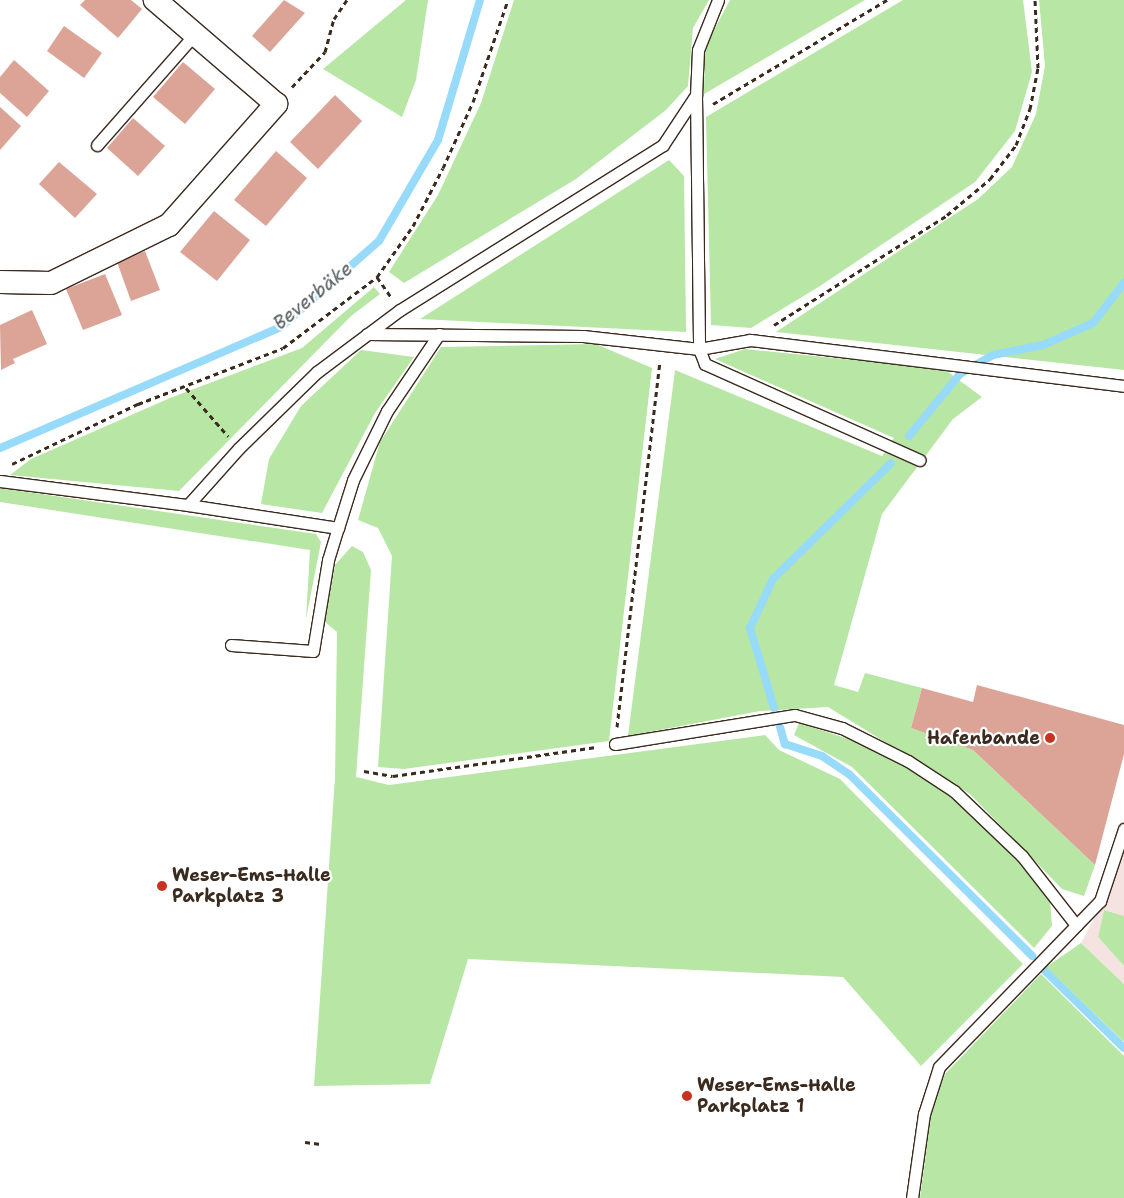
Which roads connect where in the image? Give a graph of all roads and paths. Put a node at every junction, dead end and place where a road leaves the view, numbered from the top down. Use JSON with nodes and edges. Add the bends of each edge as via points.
{"nodes":[{"id":1,"x":155,"y":0,"type":"edge"},
{"id":2,"x":346,"y":0,"type":"edge"},
{"id":3,"x":508,"y":0,"type":"edge"},
{"id":4,"x":718,"y":0,"type":"edge"},
{"id":5,"x":887,"y":0,"type":"edge"},
{"id":6,"x":1035,"y":0,"type":"edge"},
{"id":7,"x":195,"y":34,"type":"junction"},
{"id":8,"x":309,"y":69,"type":"dead end"},
{"id":9,"x":696,"y":95,"type":"junction"},
{"id":10,"x":697,"y":113,"type":"junction"},
{"id":11,"x":98,"y":145,"type":"dead end"},
{"id":12,"x":377,"y":277,"type":"junction"},
{"id":13,"x":0,"y":282,"type":"edge"},
{"id":14,"x":400,"y":310,"type":"junction"},
{"id":15,"x":367,"y":334,"type":"junction"},
{"id":16,"x":439,"y":334,"type":"junction"},
{"id":17,"x":750,"y":340,"type":"junction"},
{"id":18,"x":662,"y":344,"type":"junction"},
{"id":19,"x":699,"y":349,"type":"junction"},
{"id":20,"x":1124,"y":386,"type":"edge"},
{"id":21,"x":186,"y":388,"type":"junction"},
{"id":22,"x":239,"y":448,"type":"junction"},
{"id":23,"x":920,"y":460,"type":"dead end"},
{"id":24,"x":0,"y":481,"type":"edge"},
{"id":25,"x":188,"y":506,"type":"junction"},
{"id":26,"x":338,"y":528,"type":"junction"},
{"id":27,"x":231,"y":645,"type":"dead end"},
{"id":28,"x":615,"y":744,"type":"junction"},
{"id":29,"x":364,"y":771,"type":"dead end"},
{"id":30,"x":1124,"y":829,"type":"edge"},
{"id":31,"x":1076,"y":925,"type":"junction"},
{"id":32,"x":305,"y":1142,"type":"dead end"},
{"id":33,"x":321,"y":1144,"type":"dead end"},
{"id":34,"x":912,"y":1198,"type":"edge"}],
"edges":[{"from":1,"to":7,"type":"street"},
{"from":2,"to":8,"type":"path","via":[[334,19],[324,52]]},
{"from":3,"to":12,"type":"path","via":[[473,102],[443,168],[413,226]]},
{"from":4,"to":9,"type":"lane","via":[[698,50]]},
{"from":5,"to":10,"type":"path"},
{"from":6,"to":17,"type":"path","via":[[1038,68],[1030,109],[1016,145],[990,179],[947,214]]},
{"from":7,"to":11,"type":"lane"},
{"from":7,"to":13,"type":"street","via":[[276,104],[170,225],[51,283]]},
{"from":9,"to":10,"type":"lane"},
{"from":9,"to":14,"type":"lane","via":[[663,145]]},
{"from":10,"to":19,"type":"lane"},
{"from":12,"to":14,"type":"path"},
{"from":12,"to":21,"type":"path","via":[[283,348]]},
{"from":14,"to":15,"type":"lane"},
{"from":15,"to":16,"type":"lane"},
{"from":15,"to":22,"type":"lane","via":[[318,372]]},
{"from":16,"to":18,"type":"lane","via":[[583,336]]},
{"from":16,"to":26,"type":"lane","via":[[387,410],[353,480]]},
{"from":17,"to":19,"type":"lane"},
{"from":17,"to":20,"type":"lane","via":[[983,365]]},
{"from":18,"to":19,"type":"lane"},
{"from":18,"to":28,"type":"path"},
{"from":19,"to":23,"type":"lane","via":[[705,364],[716,373]]},
{"from":21,"to":22,"type":"path"},
{"from":21,"to":24,"type":"path","via":[[24,456]]},
{"from":22,"to":25,"type":"lane"},
{"from":24,"to":25,"type":"lane"},
{"from":25,"to":26,"type":"lane"},
{"from":26,"to":27,"type":"lane","via":[[328,560],[313,652]]},
{"from":28,"to":29,"type":"path","via":[[393,776]]},
{"from":28,"to":31,"type":"lane","via":[[795,716],[842,728],[908,760],[954,791],[1022,856]]},
{"from":30,"to":31,"type":"lane","via":[[1109,884],[1100,900]]},
{"from":31,"to":34,"type":"lane","via":[[939,1067],[924,1114]]},
{"from":32,"to":33,"type":"path"}]}
